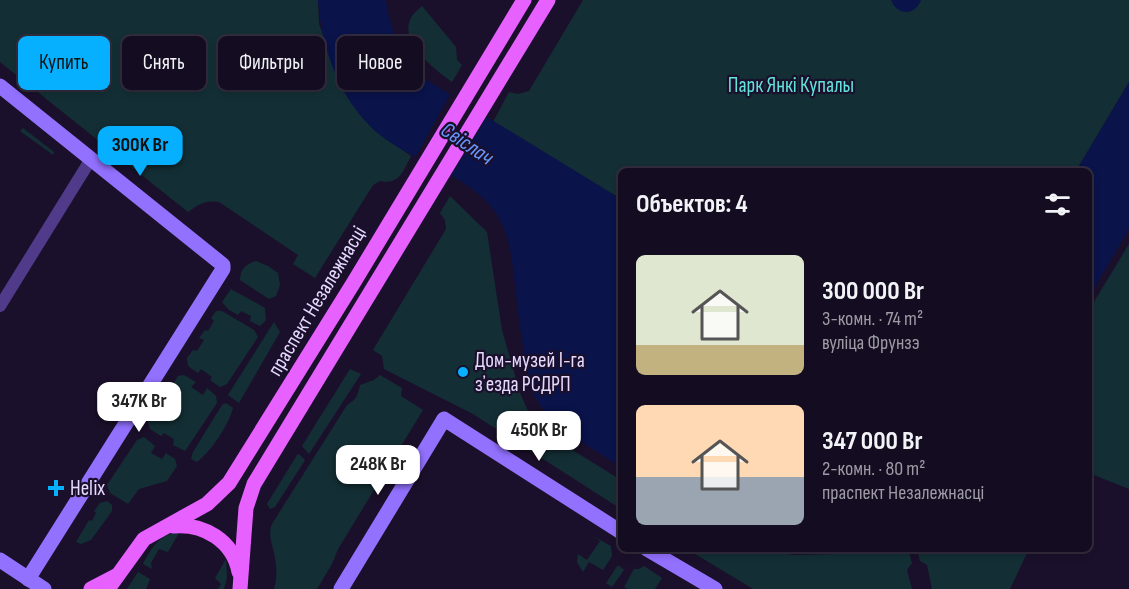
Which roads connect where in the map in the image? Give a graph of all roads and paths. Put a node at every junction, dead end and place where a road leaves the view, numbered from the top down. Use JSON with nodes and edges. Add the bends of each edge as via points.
{"nodes":[{"id":1,"x":524,"y":0,"type":"edge"},
{"id":2,"x":548,"y":0,"type":"edge"},
{"id":3,"x":0,"y":86,"type":"edge"},
{"id":4,"x":91,"y":159,"type":"junction"},
{"id":5,"x":0,"y":306,"type":"edge"},
{"id":6,"x":164,"y":528,"type":"junction"},
{"id":7,"x":618,"y":530,"type":"edge"},
{"id":8,"x":652,"y":552,"type":"edge"},
{"id":9,"x":0,"y":560,"type":"edge"},
{"id":10,"x":28,"y":579,"type":"junction"},
{"id":11,"x":112,"y":582,"type":"edge"},
{"id":12,"x":240,"y":584,"type":"edge"},
{"id":13,"x":44,"y":589,"type":"edge"},
{"id":14,"x":91,"y":589,"type":"edge"},
{"id":15,"x":340,"y":589,"type":"edge"},
{"id":16,"x":715,"y":589,"type":"edge"}],
"edges":[{"from":1,"to":6,"type":"main road","name":"праспект Незалежнасці","via":[[230,483],[207,504]]},
{"from":2,"to":12,"type":"main road","name":"праспект Незалежнасці","via":[[254,484],[246,508]]},
{"from":3,"to":4,"type":"street"},
{"from":4,"to":5,"type":"street"},
{"from":4,"to":10,"type":"street","via":[[216,258],[223,269]]},
{"from":6,"to":11,"type":"main road","name":"праспект Незалежнасці","via":[[144,539]]},
{"from":6,"to":12,"type":"main road","via":[[184,525],[211,532],[231,552],[239,568]]},
{"from":7,"to":15,"type":"street","via":[[444,419]]},
{"from":8,"to":16,"type":"street"},
{"from":9,"to":10,"type":"street"},
{"from":10,"to":13,"type":"street"},
{"from":11,"to":14,"type":"main road"}]}
